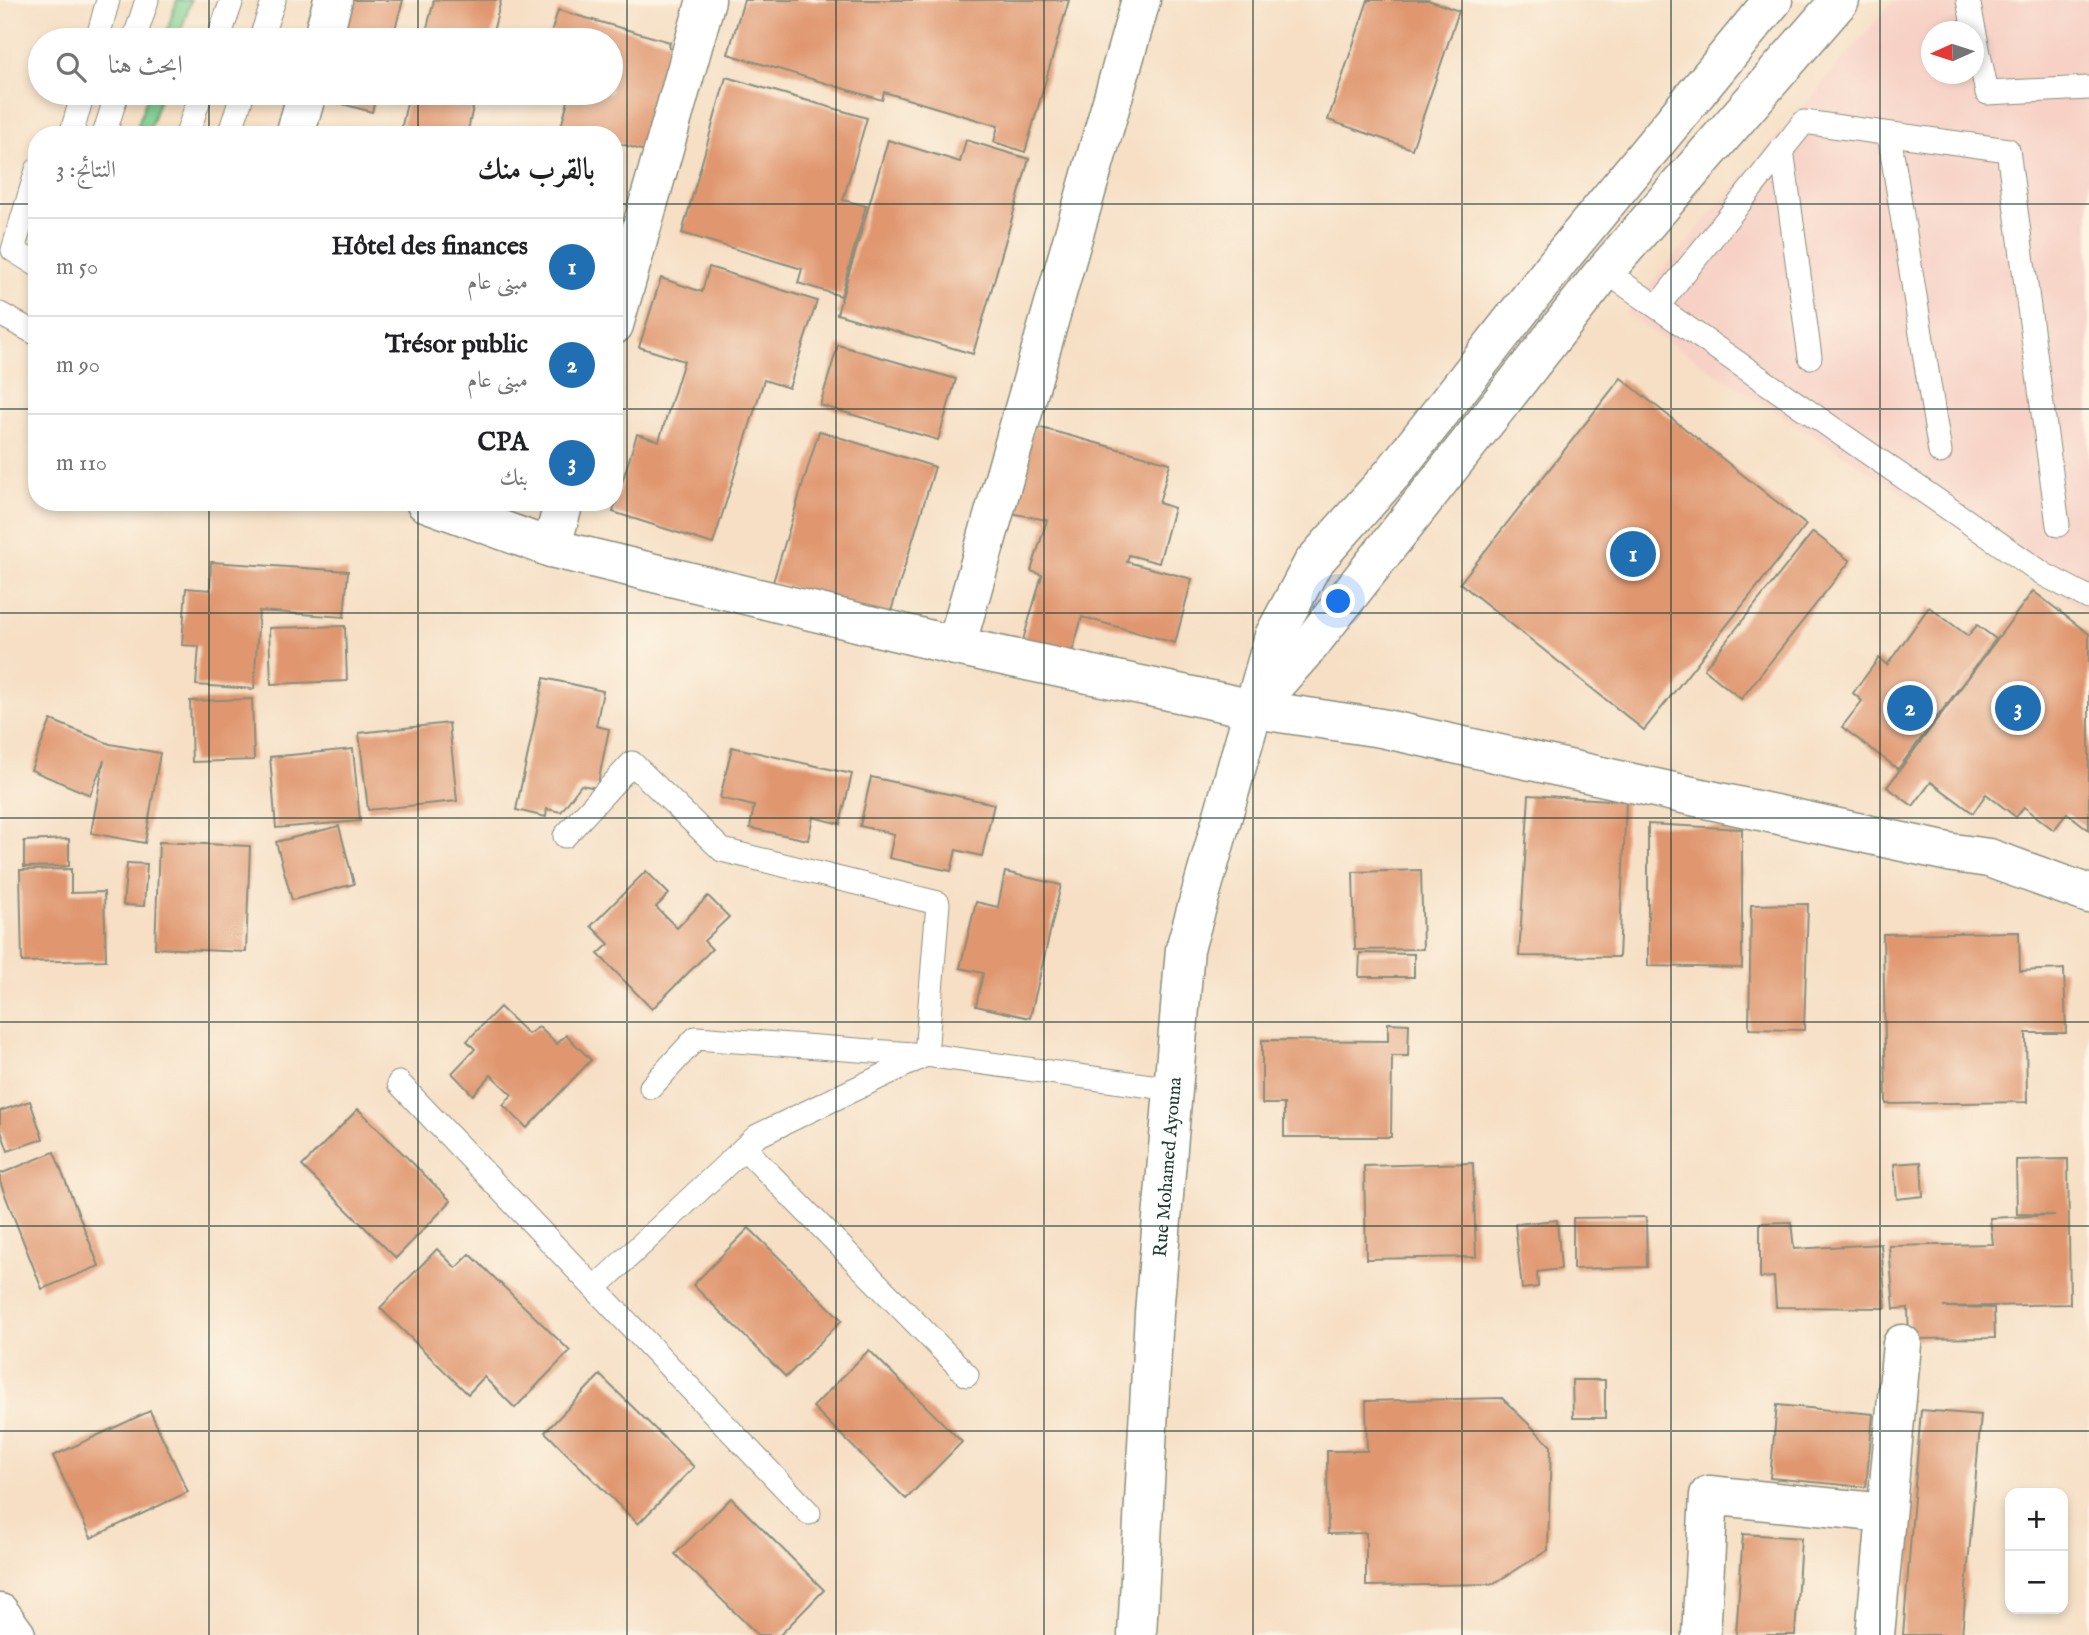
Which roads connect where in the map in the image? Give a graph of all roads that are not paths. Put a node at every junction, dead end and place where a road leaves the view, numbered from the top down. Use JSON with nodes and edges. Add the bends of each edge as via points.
{"nodes":[{"id":1,"x":110,"y":0,"type":"edge"},
{"id":2,"x":232,"y":0,"type":"edge"},
{"id":3,"x":274,"y":0,"type":"edge"},
{"id":4,"x":333,"y":0,"type":"edge"},
{"id":5,"x":706,"y":0,"type":"edge"},
{"id":6,"x":1141,"y":0,"type":"edge"},
{"id":7,"x":1773,"y":0,"type":"edge"},
{"id":8,"x":1840,"y":0,"type":"edge"},
{"id":9,"x":1968,"y":0,"type":"edge"},
{"id":10,"x":145,"y":7,"type":"edge"},
{"id":11,"x":101,"y":28,"type":"edge"},
{"id":12,"x":138,"y":28,"type":"edge"},
{"id":13,"x":222,"y":28,"type":"edge"},
{"id":14,"x":264,"y":28,"type":"edge"},
{"id":15,"x":325,"y":28,"type":"edge"},
{"id":16,"x":2089,"y":88,"type":"edge"},
{"id":17,"x":80,"y":105,"type":"edge"},
{"id":18,"x":113,"y":105,"type":"edge"},
{"id":19,"x":197,"y":105,"type":"edge"},
{"id":20,"x":239,"y":105,"type":"edge"},
{"id":21,"x":304,"y":105,"type":"edge"},
{"id":22,"x":74,"y":126,"type":"edge"},
{"id":23,"x":107,"y":126,"type":"edge"},
{"id":24,"x":190,"y":126,"type":"edge"},
{"id":25,"x":232,"y":126,"type":"edge"},
{"id":26,"x":298,"y":126,"type":"edge"},
{"id":27,"x":1889,"y":134,"type":"junction"},
{"id":28,"x":1783,"y":149,"type":"junction"},
{"id":29,"x":28,"y":200,"type":"edge"},
{"id":30,"x":28,"y":259,"type":"edge"},
{"id":31,"x":1605,"y":271,"type":"junction"},
{"id":32,"x":623,"y":293,"type":"edge"},
{"id":33,"x":1657,"y":307,"type":"junction"},
{"id":34,"x":0,"y":314,"type":"edge"},
{"id":35,"x":28,"y":329,"type":"edge"},
{"id":36,"x":1810,"y":357,"type":"dead end"},
{"id":37,"x":1940,"y":452,"type":"dead end"},
{"id":38,"x":450,"y":511,"type":"edge"},
{"id":39,"x":561,"y":511,"type":"edge"},
{"id":40,"x":2058,"y":525,"type":"dead end"},
{"id":41,"x":551,"y":548,"type":"junction"},
{"id":42,"x":2089,"y":598,"type":"edge"},
{"id":43,"x":956,"y":646,"type":"junction"},
{"id":44,"x":1254,"y":709,"type":"junction"},
{"id":45,"x":565,"y":836,"type":"dead end"},
{"id":46,"x":2089,"y":894,"type":"edge"},
{"id":47,"x":926,"y":1055,"type":"junction"},
{"id":48,"x":399,"y":1083,"type":"dead end"},
{"id":49,"x":651,"y":1087,"type":"dead end"},
{"id":50,"x":1173,"y":1089,"type":"junction"},
{"id":51,"x":744,"y":1148,"type":"junction"},
{"id":52,"x":595,"y":1288,"type":"junction"},
{"id":53,"x":1902,"y":1345,"type":"dead end"},
{"id":54,"x":967,"y":1375,"type":"dead end"},
{"id":55,"x":809,"y":1513,"type":"dead end"},
{"id":56,"x":1885,"y":1513,"type":"junction"},
{"id":57,"x":0,"y":1613,"type":"edge"},
{"id":58,"x":16,"y":1635,"type":"edge"},
{"id":59,"x":1137,"y":1635,"type":"edge"},
{"id":60,"x":1701,"y":1635,"type":"edge"},
{"id":61,"x":1875,"y":1635,"type":"edge"}],
"edges":[{"from":1,"to":10,"type":"lane"},
{"from":1,"to":11,"type":"lane"},
{"from":2,"to":13,"type":"lane"},
{"from":3,"to":14,"type":"lane"},
{"from":4,"to":15,"type":"street"},
{"from":5,"to":32,"type":"street"},
{"from":6,"to":43,"type":"street"},
{"from":7,"to":44,"type":"street","name":"Rue Mohamed Ayouna","via":[[1561,258],[1393,473],[1313,563],[1273,636]]},
{"from":8,"to":31,"type":"street"},
{"from":9,"to":16,"type":"lane","via":[[1987,93]]},
{"from":10,"to":12,"type":"lane"},
{"from":17,"to":22,"type":"lane"},
{"from":18,"to":23,"type":"lane"},
{"from":19,"to":24,"type":"lane"},
{"from":20,"to":25,"type":"lane"},
{"from":21,"to":26,"type":"street"},
{"from":27,"to":28,"type":"lane","via":[[1804,122]]},
{"from":27,"to":37,"type":"lane"},
{"from":27,"to":40,"type":"lane","via":[[2008,150]]},
{"from":28,"to":33,"type":"lane"},
{"from":28,"to":36,"type":"lane"},
{"from":29,"to":30,"type":"lane","via":[[13,250]]},
{"from":31,"to":33,"type":"lane"},
{"from":31,"to":44,"type":"street","via":[[1309,646]]},
{"from":33,"to":42,"type":"lane","via":[[2045,575]]},
{"from":34,"to":35,"type":"lane"},
{"from":38,"to":41,"type":"street"},
{"from":39,"to":41,"type":"street"},
{"from":41,"to":43,"type":"street"},
{"from":43,"to":44,"type":"street"},
{"from":44,"to":46,"type":"street","via":[[1381,728],[1989,858]]},
{"from":44,"to":50,"type":"street","name":"Rue Mohamed Ayouna","via":[[1185,949]]},
{"from":45,"to":47,"type":"lane","via":[[632,763],[722,850],[938,903]]},
{"from":47,"to":49,"type":"lane","via":[[696,1038]]},
{"from":47,"to":50,"type":"lane"},
{"from":47,"to":51,"type":"lane","via":[[757,1136]]},
{"from":48,"to":52,"type":"lane"},
{"from":50,"to":59,"type":"street","name":"Rue Mohamed Ayouna","via":[[1154,1312]]},
{"from":51,"to":52,"type":"lane"},
{"from":51,"to":54,"type":"lane"},
{"from":52,"to":55,"type":"lane"},
{"from":53,"to":56,"type":"street"},
{"from":56,"to":60,"type":"street","via":[[1709,1494]]},
{"from":56,"to":61,"type":"street"},
{"from":57,"to":58,"type":"street"}]}
